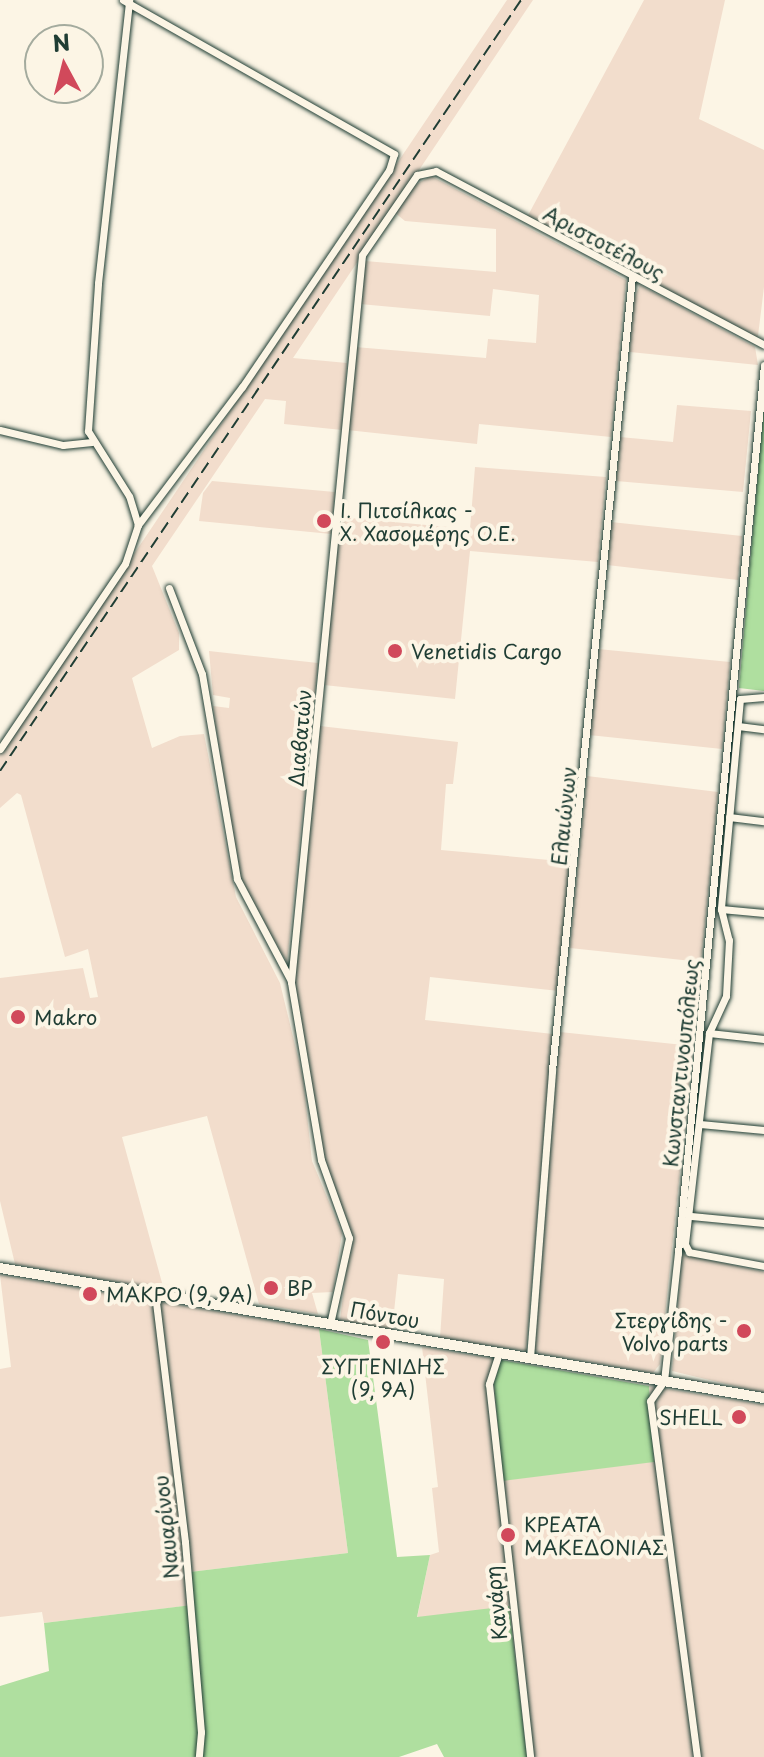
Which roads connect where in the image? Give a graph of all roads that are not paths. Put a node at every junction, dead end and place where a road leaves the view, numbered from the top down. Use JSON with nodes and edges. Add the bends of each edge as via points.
{"nodes":[{"id":1,"x":126,"y":1,"type":"edge"},
{"id":2,"x":429,"y":170,"type":"joint"},
{"id":3,"x":632,"y":277,"type":"junction"},
{"id":4,"x":764,"y":345,"type":"edge"},
{"id":5,"x":764,"y":365,"type":"edge"},
{"id":6,"x":0,"y":430,"type":"edge"},
{"id":7,"x":92,"y":442,"type":"junction"},
{"id":8,"x":138,"y":525,"type":"junction"},
{"id":9,"x":169,"y":588,"type":"dead end"},
{"id":10,"x":764,"y":697,"type":"edge"},
{"id":11,"x":738,"y":726,"type":"junction"},
{"id":12,"x":764,"y":729,"type":"edge"},
{"id":13,"x":0,"y":749,"type":"edge"},
{"id":14,"x":729,"y":817,"type":"junction"},
{"id":15,"x":764,"y":821,"type":"edge"},
{"id":16,"x":721,"y":909,"type":"junction"},
{"id":17,"x":764,"y":913,"type":"edge"},
{"id":18,"x":707,"y":975,"type":"junction"},
{"id":19,"x":727,"y":976,"type":"junction"},
{"id":20,"x":291,"y":982,"type":"junction"},
{"id":21,"x":709,"y":1033,"type":"junction"},
{"id":22,"x":764,"y":1039,"type":"edge"},
{"id":23,"x":700,"y":1124,"type":"junction"},
{"id":24,"x":764,"y":1130,"type":"edge"},
{"id":25,"x":691,"y":1216,"type":"junction"},
{"id":26,"x":764,"y":1223,"type":"edge"},
{"id":27,"x":764,"y":1266,"type":"edge"},
{"id":28,"x":0,"y":1268,"type":"edge"},
{"id":29,"x":155,"y":1294,"type":"junction"},
{"id":30,"x":330,"y":1324,"type":"junction"},
{"id":31,"x":499,"y":1353,"type":"junction"},
{"id":32,"x":530,"y":1358,"type":"junction"},
{"id":33,"x":664,"y":1381,"type":"junction"},
{"id":34,"x":764,"y":1398,"type":"edge"},
{"id":35,"x":199,"y":1757,"type":"edge"},
{"id":36,"x":530,"y":1757,"type":"edge"},
{"id":37,"x":697,"y":1757,"type":"edge"}],
"edges":[{"from":1,"to":7,"type":"street","via":[[88,431]]},
{"from":1,"to":8,"type":"street","via":[[392,149],[393,163]]},
{"from":2,"to":3,"type":"street","name":"Αριστοτέλους"},
{"from":2,"to":20,"type":"street","name":"Διαβατών","via":[[407,187],[362,255],[357,278]]},
{"from":3,"to":4,"type":"street","name":"Αριστοτέλους"},
{"from":3,"to":32,"type":"street","name":"Ελαιώνων","via":[[552,1070]]},
{"from":5,"to":18,"type":"street","name":"Κωνσταντινουπόλεως"},
{"from":6,"to":7,"type":"street","via":[[63,445]]},
{"from":7,"to":8,"type":"street","via":[[129,496]]},
{"from":8,"to":13,"type":"street","via":[[125,564]]},
{"from":9,"to":20,"type":"street","via":[[202,674],[237,879]]},
{"from":10,"to":11,"type":"street","via":[[742,696]]},
{"from":11,"to":12,"type":"street"},
{"from":11,"to":14,"type":"street"},
{"from":14,"to":15,"type":"street"},
{"from":14,"to":16,"type":"street"},
{"from":16,"to":17,"type":"street"},
{"from":16,"to":19,"type":"street","via":[[729,940]]},
{"from":18,"to":19,"type":"street"},
{"from":18,"to":33,"type":"street","name":"Κωνσταντινουπόλεως"},
{"from":19,"to":21,"type":"street","via":[[722,1008]]},
{"from":20,"to":30,"type":"street","name":"Διαβατών","via":[[321,1160],[349,1238]]},
{"from":21,"to":22,"type":"street"},
{"from":21,"to":23,"type":"street"},
{"from":23,"to":24,"type":"street"},
{"from":23,"to":25,"type":"street"},
{"from":25,"to":26,"type":"street"},
{"from":25,"to":27,"type":"street","via":[[685,1244],[689,1252]]},
{"from":28,"to":29,"type":"street","name":"Πόντου"},
{"from":29,"to":30,"type":"street","name":"Πόντου"},
{"from":29,"to":35,"type":"street","name":"Ναυαρίνου","via":[[185,1542]]},
{"from":30,"to":31,"type":"street","name":"Πόντου"},
{"from":31,"to":32,"type":"street","name":"Πόντου"},
{"from":31,"to":36,"type":"street","name":"Κανάρη","via":[[489,1384]]},
{"from":32,"to":33,"type":"street","name":"Πόντου"},
{"from":33,"to":34,"type":"street","name":"Πόντου"},
{"from":33,"to":37,"type":"street","name":"Κωνσταντινουπόλεως","via":[[650,1401]]}]}
